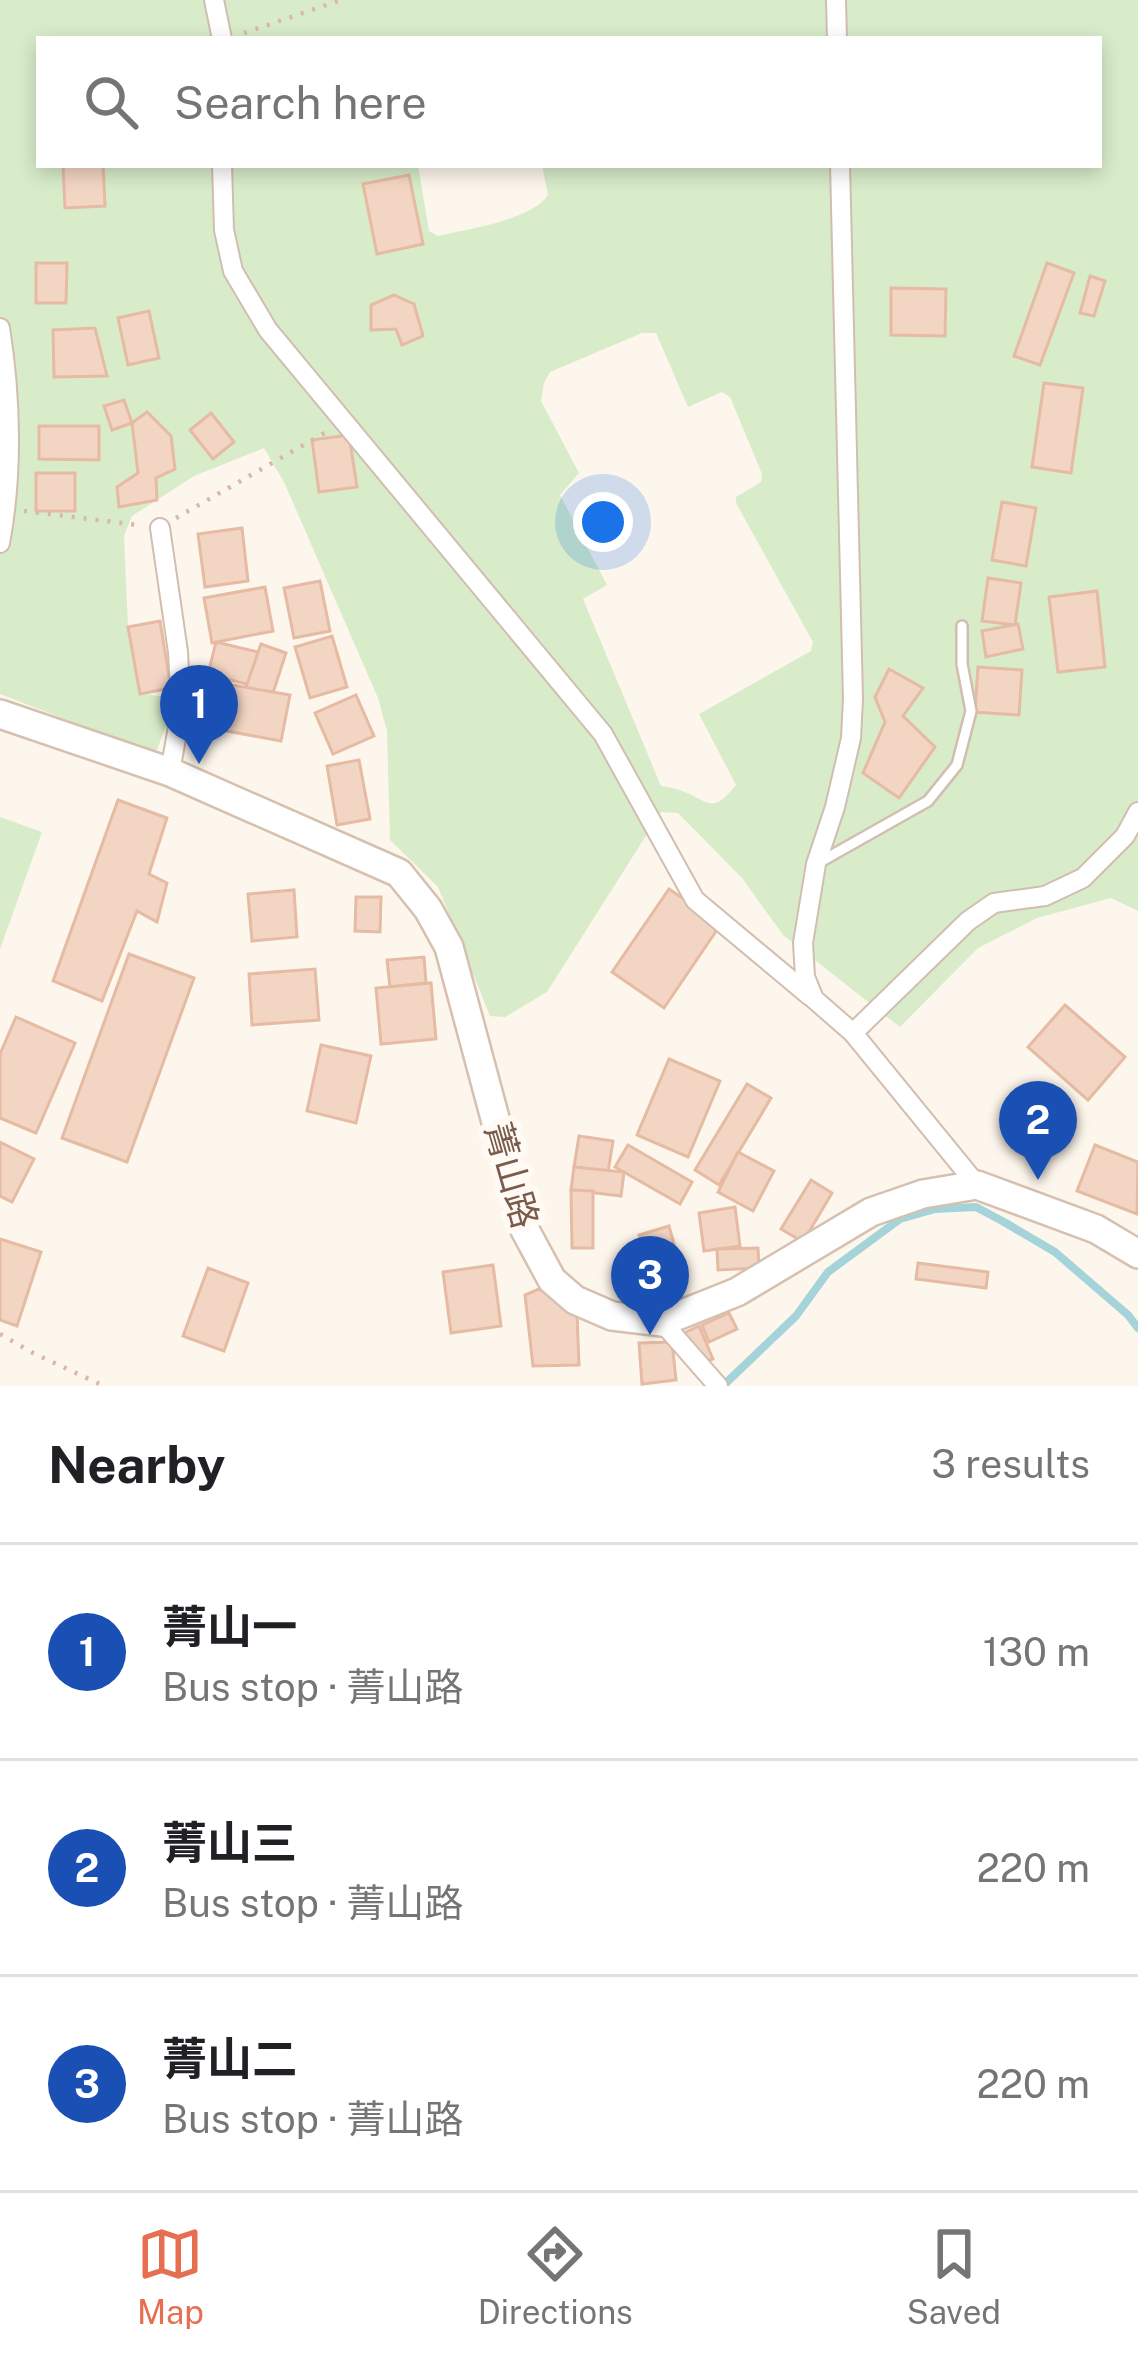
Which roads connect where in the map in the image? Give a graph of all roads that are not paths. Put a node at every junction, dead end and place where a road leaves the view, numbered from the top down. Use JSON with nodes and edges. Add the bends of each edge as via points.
{"nodes":[{"id":1,"x":214,"y":0,"type":"edge"},
{"id":2,"x":836,"y":0,"type":"edge"},
{"id":3,"x":223,"y":36,"type":"edge"},
{"id":4,"x":837,"y":36,"type":"edge"},
{"id":5,"x":222,"y":168,"type":"edge"},
{"id":6,"x":840,"y":168,"type":"edge"},
{"id":7,"x":0,"y":328,"type":"edge"},
{"id":8,"x":160,"y":528,"type":"road end"},
{"id":9,"x":0,"y":543,"type":"edge"},
{"id":10,"x":962,"y":626,"type":"dead end"},
{"id":11,"x":0,"y":714,"type":"edge"},
{"id":12,"x":170,"y":772,"type":"junction"},
{"id":13,"x":1138,"y":812,"type":"edge"},
{"id":14,"x":816,"y":864,"type":"junction"},
{"id":15,"x":814,"y":999,"type":"junction"},
{"id":16,"x":854,"y":1034,"type":"junction"},
{"id":17,"x":977,"y":1185,"type":"junction"},
{"id":18,"x":1138,"y":1254,"type":"edge"},
{"id":19,"x":662,"y":1322,"type":"junction"},
{"id":20,"x":718,"y":1386,"type":"edge"}],
"edges":[{"from":1,"to":3,"type":"street"},
{"from":2,"to":4,"type":"street"},
{"from":5,"to":15,"type":"street","via":[[233,271],[268,330],[603,734],[695,900]]},
{"from":6,"to":14,"type":"street","via":[[853,699],[851,738]]},
{"from":7,"to":9,"type":"street","via":[[8,378]]},
{"from":8,"to":12,"type":"street","via":[[181,710]]},
{"from":10,"to":14,"type":"lane","via":[[971,711],[957,765],[928,801]]},
{"from":11,"to":12,"type":"street","name":"菁山路"},
{"from":12,"to":19,"type":"street","name":"菁山路","via":[[399,873],[449,947],[525,1230],[551,1280],[612,1316]]},
{"from":13,"to":16,"type":"street","via":[[1083,878],[1045,896],[994,904]]},
{"from":14,"to":15,"type":"street","via":[[803,943]]},
{"from":15,"to":16,"type":"street"},
{"from":16,"to":17,"type":"street"},
{"from":17,"to":18,"type":"street","via":[[1096,1229]]},
{"from":17,"to":19,"type":"street","via":[[872,1212],[737,1292]]},
{"from":19,"to":20,"type":"street"}]}
